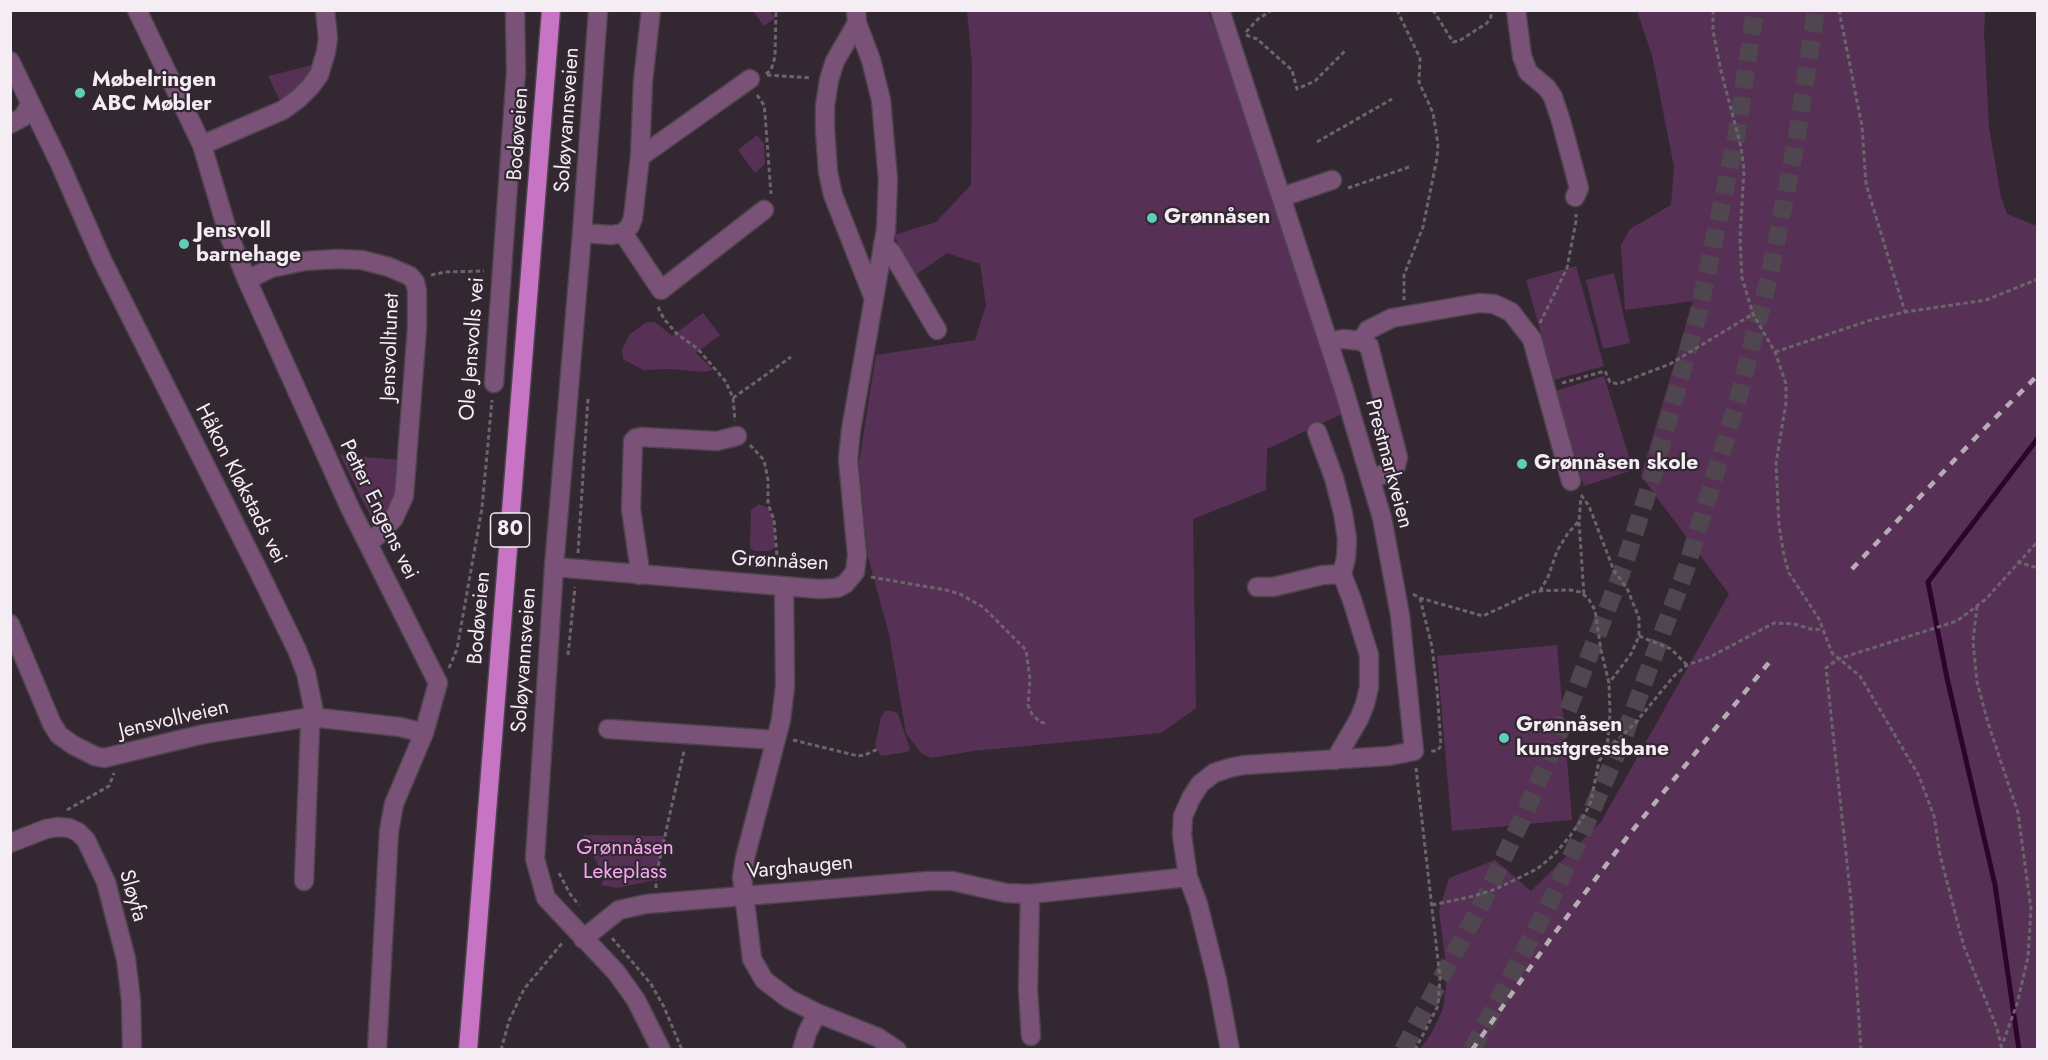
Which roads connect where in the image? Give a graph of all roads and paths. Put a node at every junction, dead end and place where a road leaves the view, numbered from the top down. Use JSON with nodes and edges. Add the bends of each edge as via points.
{"nodes":[{"id":1,"x":137,"y":10,"type":"edge"},
{"id":2,"x":325,"y":10,"type":"edge"},
{"id":3,"x":515,"y":10,"type":"edge"},
{"id":4,"x":551,"y":10,"type":"edge"},
{"id":5,"x":598,"y":10,"type":"edge"},
{"id":6,"x":651,"y":10,"type":"edge"},
{"id":7,"x":776,"y":10,"type":"edge"},
{"id":8,"x":1220,"y":10,"type":"edge"},
{"id":9,"x":1272,"y":10,"type":"edge"},
{"id":10,"x":1397,"y":10,"type":"edge"},
{"id":11,"x":1433,"y":10,"type":"edge"},
{"id":12,"x":1491,"y":10,"type":"edge"},
{"id":13,"x":1516,"y":10,"type":"edge"},
{"id":14,"x":1713,"y":10,"type":"edge"},
{"id":15,"x":1839,"y":10,"type":"edge"},
{"id":16,"x":856,"y":16,"type":"edge"},
{"id":17,"x":1346,"y":50,"type":"dead end"},
{"id":18,"x":10,"y":61,"type":"edge"},
{"id":19,"x":758,"y":77,"type":"junction"},
{"id":20,"x":812,"y":78,"type":"dead end"},
{"id":21,"x":1392,"y":99,"type":"dead end"},
{"id":22,"x":30,"y":104,"type":"junction"},
{"id":23,"x":10,"y":124,"type":"edge"},
{"id":24,"x":1317,"y":142,"type":"dead end"},
{"id":25,"x":202,"y":145,"type":"junction"},
{"id":26,"x":640,"y":157,"type":"junction"},
{"id":27,"x":1412,"y":166,"type":"dead end"},
{"id":28,"x":1338,"y":185,"type":"joint"},
{"id":29,"x":1282,"y":197,"type":"junction"},
{"id":30,"x":1575,"y":197,"type":"joint"},
{"id":31,"x":764,"y":210,"type":"joint"},
{"id":32,"x":582,"y":233,"type":"junction"},
{"id":33,"x":623,"y":233,"type":"junction"},
{"id":34,"x":883,"y":244,"type":"junction"},
{"id":35,"x":502,"y":261,"type":"junction"},
{"id":36,"x":2037,"y":279,"type":"edge"},
{"id":37,"x":247,"y":280,"type":"junction"},
{"id":38,"x":415,"y":282,"type":"junction"},
{"id":39,"x":874,"y":300,"type":"junction"},
{"id":40,"x":1905,"y":312,"type":"junction"},
{"id":41,"x":1753,"y":314,"type":"junction"},
{"id":42,"x":1402,"y":317,"type":"junction"},
{"id":43,"x":937,"y":330,"type":"dead end"},
{"id":44,"x":1532,"y":339,"type":"junction"},
{"id":45,"x":1361,"y":341,"type":"junction"},
{"id":46,"x":1329,"y":342,"type":"junction"},
{"id":47,"x":1775,"y":352,"type":"junction"},
{"id":48,"x":791,"y":357,"type":"dead end"},
{"id":49,"x":494,"y":383,"type":"joint"},
{"id":50,"x":1545,"y":387,"type":"junction"},
{"id":51,"x":588,"y":389,"type":"dead end"},
{"id":52,"x":733,"y":398,"type":"dead end"},
{"id":53,"x":1317,"y":432,"type":"dead end"},
{"id":54,"x":737,"y":436,"type":"dead end"},
{"id":55,"x":1370,"y":478,"type":"junction"},
{"id":56,"x":1576,"y":488,"type":"junction"},
{"id":57,"x":1579,"y":522,"type":"junction"},
{"id":58,"x":2037,"y":541,"type":"edge"},
{"id":59,"x":369,"y":543,"type":"junction"},
{"id":60,"x":2017,"y":562,"type":"junction"},
{"id":61,"x":554,"y":567,"type":"junction"},
{"id":62,"x":2037,"y":568,"type":"edge"},
{"id":63,"x":576,"y":569,"type":"junction"},
{"id":64,"x":855,"y":572,"type":"junction"},
{"id":65,"x":1342,"y":574,"type":"junction"},
{"id":66,"x":639,"y":575,"type":"junction"},
{"id":67,"x":784,"y":587,"type":"junction"},
{"id":68,"x":1257,"y":587,"type":"dead end"},
{"id":69,"x":1395,"y":588,"type":"junction"},
{"id":70,"x":1540,"y":591,"type":"junction"},
{"id":71,"x":1584,"y":595,"type":"junction"},
{"id":72,"x":1420,"y":598,"type":"junction"},
{"id":73,"x":1977,"y":606,"type":"junction"},
{"id":74,"x":10,"y":624,"type":"edge"},
{"id":75,"x":1823,"y":629,"type":"junction"},
{"id":76,"x":1639,"y":636,"type":"junction"},
{"id":77,"x":1838,"y":659,"type":"junction"},
{"id":78,"x":567,"y":661,"type":"dead end"},
{"id":79,"x":1687,"y":665,"type":"junction"},
{"id":80,"x":438,"y":683,"type":"junction"},
{"id":81,"x":1609,"y":683,"type":"junction"},
{"id":82,"x":311,"y":717,"type":"junction"},
{"id":83,"x":1048,"y":723,"type":"dead end"},
{"id":84,"x":608,"y":729,"type":"dead end"},
{"id":85,"x":424,"y":733,"type":"junction"},
{"id":86,"x":688,"y":734,"type":"junction"},
{"id":87,"x":776,"y":740,"type":"junction"},
{"id":88,"x":878,"y":749,"type":"dead end"},
{"id":89,"x":1414,"y":751,"type":"junction"},
{"id":90,"x":1606,"y":751,"type":"junction"},
{"id":91,"x":114,"y":756,"type":"junction"},
{"id":92,"x":1335,"y":760,"type":"junction"},
{"id":93,"x":58,"y":827,"type":"junction"},
{"id":94,"x":10,"y":843,"type":"edge"},
{"id":95,"x":558,"y":871,"type":"dead end"},
{"id":96,"x":1188,"y":877,"type":"junction"},
{"id":97,"x":304,"y":881,"type":"dead end"},
{"id":98,"x":1030,"y":894,"type":"junction"},
{"id":99,"x":743,"y":895,"type":"junction"},
{"id":100,"x":657,"y":903,"type":"junction"},
{"id":101,"x":1432,"y":905,"type":"junction"},
{"id":102,"x":599,"y":925,"type":"junction"},
{"id":103,"x":583,"y":939,"type":"junction"},
{"id":104,"x":564,"y":941,"type":"dead end"},
{"id":105,"x":817,"y":1013,"type":"junction"},
{"id":106,"x":1031,"y":1036,"type":"dead end"},
{"id":107,"x":2002,"y":1048,"type":"edge"},
{"id":108,"x":132,"y":1050,"type":"edge"},
{"id":109,"x":377,"y":1050,"type":"edge"},
{"id":110,"x":468,"y":1050,"type":"edge"},
{"id":111,"x":501,"y":1050,"type":"edge"},
{"id":112,"x":661,"y":1050,"type":"edge"},
{"id":113,"x":682,"y":1050,"type":"edge"},
{"id":114,"x":802,"y":1050,"type":"edge"},
{"id":115,"x":897,"y":1050,"type":"edge"},
{"id":116,"x":1230,"y":1050,"type":"edge"},
{"id":117,"x":1415,"y":1050,"type":"edge"},
{"id":118,"x":1861,"y":1050,"type":"edge"}],
"edges":[{"from":1,"to":25,"type":"street","name":"Petter Engens vei"},
{"from":2,"to":25,"type":"street","via":[[326,52],[311,86],[283,110]]},
{"from":3,"to":35,"type":"street","name":"Ole Jensvolls vei","via":[[516,72]]},
{"from":4,"to":110,"type":"main road","name":"Bodøveien","number":"80"},
{"from":5,"to":32,"type":"street","name":"Soløyvannsveien"},
{"from":6,"to":26,"type":"street"},
{"from":7,"to":19,"type":"path","via":[[775,57],[771,70]]},
{"from":8,"to":29,"type":"street","name":"Prestmarkveien"},
{"from":9,"to":17,"type":"path","via":[[1244,34],[1257,39],[1292,70],[1297,89],[1315,81]]},
{"from":10,"to":42,"type":"path","via":[[1420,58],[1419,82],[1433,113],[1438,144],[1424,227],[1404,275]]},
{"from":11,"to":12,"type":"path","via":[[1454,42],[1487,23]]},
{"from":13,"to":30,"type":"street","via":[[1528,72],[1547,88],[1561,121],[1579,188]]},
{"from":14,"to":41,"type":"path","via":[[1713,32],[1744,170],[1740,260]]},
{"from":15,"to":40,"type":"path","via":[[1862,126],[1866,184]]},
{"from":16,"to":34,"type":"street","name":"Grønnåsen","via":[[881,100],[888,180]]},
{"from":16,"to":39,"type":"street","name":"Grønnåsen","via":[[829,80],[825,130],[833,195]]},
{"from":18,"to":22,"type":"street","name":"Håkon Kløkstads vei"},
{"from":19,"to":20,"type":"path"},
{"from":19,"to":26,"type":"street"},
{"from":19,"to":31,"type":"path","via":[[765,114],[771,202]]},
{"from":21,"to":24,"type":"path"},
{"from":22,"to":23,"type":"street","via":[[23,117]]},
{"from":22,"to":82,"type":"street","name":"Håkon Kløkstads vei","via":[[102,260],[297,650],[312,699]]},
{"from":25,"to":37,"type":"street","name":"Petter Engens vei","via":[[228,233]]},
{"from":26,"to":33,"type":"street","via":[[633,218]]},
{"from":27,"to":28,"type":"path"},
{"from":28,"to":29,"type":"street"},
{"from":29,"to":46,"type":"street","name":"Prestmarkveien"},
{"from":30,"to":44,"type":"path","via":[[1576,221],[1567,268]]},
{"from":31,"to":33,"type":"street","via":[[661,290]]},
{"from":32,"to":33,"type":"street"},
{"from":32,"to":61,"type":"street","name":"Soløyvannsveien"},
{"from":34,"to":39,"type":"street","name":"Grønnåsen"},
{"from":34,"to":43,"type":"street"},
{"from":35,"to":38,"type":"path","via":[[483,272],[445,272]]},
{"from":35,"to":49,"type":"street","name":"Ole Jensvolls vei"},
{"from":36,"to":40,"type":"path","via":[[1986,300]]},
{"from":37,"to":38,"type":"street","name":"Jensvolltunet","via":[[271,268],[337,259],[389,267]]},
{"from":37,"to":59,"type":"street","name":"Petter Engens vei"},
{"from":38,"to":59,"type":"street","name":"Jensvolltunet","via":[[417,328],[404,496],[394,518]]},
{"from":39,"to":64,"type":"street","name":"Grønnåsen","via":[[849,449]]},
{"from":40,"to":47,"type":"path"},
{"from":41,"to":47,"type":"path"},
{"from":41,"to":50,"type":"path","via":[[1670,364],[1618,384],[1610,382],[1605,371]]},
{"from":42,"to":44,"type":"street","via":[[1479,303],[1494,304],[1511,312]]},
{"from":42,"to":45,"type":"street","via":[[1368,330]]},
{"from":44,"to":50,"type":"street"},
{"from":45,"to":46,"type":"street"},
{"from":45,"to":55,"type":"street","via":[[1369,346],[1398,457],[1390,473]]},
{"from":46,"to":55,"type":"street","name":"Prestmarkveien"},
{"from":47,"to":75,"type":"path","via":[[1786,384],[1776,463],[1784,556]]},
{"from":48,"to":52,"type":"path"},
{"from":49,"to":80,"type":"path","name":"Ole Jensvolls vei","via":[[482,507],[457,649],[445,677]]},
{"from":50,"to":56,"type":"street"},
{"from":51,"to":63,"type":"path"},
{"from":53,"to":65,"type":"street","via":[[1344,513],[1347,539]]},
{"from":54,"to":66,"type":"street","via":[[717,441],[641,437],[633,441],[630,509]]},
{"from":55,"to":69,"type":"street","name":"Prestmarkveien"},
{"from":56,"to":57,"type":"path"},
{"from":56,"to":76,"type":"path","via":[[1588,506],[1614,571],[1634,603]]},
{"from":57,"to":70,"type":"path","via":[[1557,551]]},
{"from":57,"to":71,"type":"path"},
{"from":58,"to":60,"type":"path"},
{"from":59,"to":80,"type":"street","name":"Petter Engens vei"},
{"from":60,"to":62,"type":"path"},
{"from":60,"to":73,"type":"path"},
{"from":61,"to":63,"type":"street","name":"Grønnåsen"},
{"from":61,"to":103,"type":"street","name":"Soløyvannsveien","via":[[535,859],[546,898]]},
{"from":63,"to":66,"type":"street","name":"Grønnåsen"},
{"from":63,"to":78,"type":"path"},
{"from":64,"to":67,"type":"street","name":"Grønnåsen","via":[[837,588]]},
{"from":64,"to":83,"type":"path","via":[[885,581],[946,590],[983,607],[1026,650],[1028,705],[1040,722]]},
{"from":65,"to":68,"type":"street"},
{"from":65,"to":92,"type":"street","via":[[1364,634],[1370,669],[1359,719]]},
{"from":66,"to":67,"type":"street","name":"Grønnåsen"},
{"from":67,"to":87,"type":"street","via":[[785,686]]},
{"from":69,"to":72,"type":"path","via":[[1402,587]]},
{"from":69,"to":89,"type":"street","name":"Prestmarkveien"},
{"from":70,"to":71,"type":"path","via":[[1570,590]]},
{"from":70,"to":72,"type":"path","via":[[1483,616]]},
{"from":71,"to":81,"type":"path","via":[[1595,610]]},
{"from":72,"to":89,"type":"path","via":[[1432,647],[1441,746],[1437,751]]},
{"from":73,"to":77,"type":"path","via":[[1957,621]]},
{"from":73,"to":107,"type":"path","via":[[1973,641],[1977,682],[2018,813],[2031,909],[2028,957]]},
{"from":74,"to":91,"type":"street","name":"Jensvollveien","via":[[59,735],[95,756]]},
{"from":75,"to":77,"type":"path"},
{"from":75,"to":79,"type":"path","via":[[1774,623]]},
{"from":76,"to":79,"type":"path","via":[[1671,649]]},
{"from":76,"to":81,"type":"path"},
{"from":77,"to":107,"type":"path","via":[[1860,676],[1919,776],[1934,816],[1964,947]]},
{"from":77,"to":118,"type":"path","via":[[1826,668],[1851,900]]},
{"from":79,"to":90,"type":"path"},
{"from":80,"to":85,"type":"street"},
{"from":81,"to":90,"type":"path"},
{"from":82,"to":85,"type":"street","name":"Jensvollveien"},
{"from":82,"to":91,"type":"street","name":"Jensvollveien","via":[[204,734]]},
{"from":82,"to":97,"type":"street","name":"Håkon Kløkstads vei"},
{"from":84,"to":86,"type":"street"},
{"from":85,"to":109,"type":"street","via":[[394,804],[389,831]]},
{"from":86,"to":87,"type":"street"},
{"from":86,"to":100,"type":"path","via":[[656,876]]},
{"from":87,"to":88,"type":"path","via":[[784,737],[858,756]]},
{"from":87,"to":99,"type":"street","via":[[745,858]]},
{"from":89,"to":92,"type":"street"},
{"from":89,"to":101,"type":"path"},
{"from":90,"to":101,"type":"path","via":[[1599,762],[1584,816],[1554,855],[1517,880],[1474,896]]},
{"from":91,"to":93,"type":"path","via":[[114,776],[109,786],[67,810]]},
{"from":92,"to":96,"type":"street","via":[[1244,765],[1214,773],[1200,784],[1183,816]]},
{"from":93,"to":94,"type":"street"},
{"from":93,"to":108,"type":"street","name":"Sløyfa","via":[[78,832],[86,840],[106,882],[126,959]]},
{"from":95,"to":102,"type":"path","via":[[570,894]]},
{"from":96,"to":98,"type":"street","name":"Varghaugen"},
{"from":96,"to":116,"type":"street","via":[[1217,980]]},
{"from":98,"to":99,"type":"street","name":"Varghaugen","via":[[940,880]]},
{"from":98,"to":106,"type":"street"},
{"from":99,"to":100,"type":"street","name":"Varghaugen"},
{"from":99,"to":105,"type":"street","via":[[757,970],[774,990]]},
{"from":100,"to":102,"type":"street","name":"Varghaugen","via":[[619,910]]},
{"from":101,"to":117,"type":"path","via":[[1440,978],[1438,1006]]},
{"from":102,"to":103,"type":"street","name":"Varghaugen"},
{"from":102,"to":113,"type":"path","via":[[651,984]]},
{"from":103,"to":112,"type":"street","name":"Soløyvannsveien","via":[[616,972],[636,1000]]},
{"from":104,"to":111,"type":"path","via":[[524,989]]},
{"from":105,"to":114,"type":"street"},
{"from":105,"to":115,"type":"street","via":[[877,1037]]}]}
